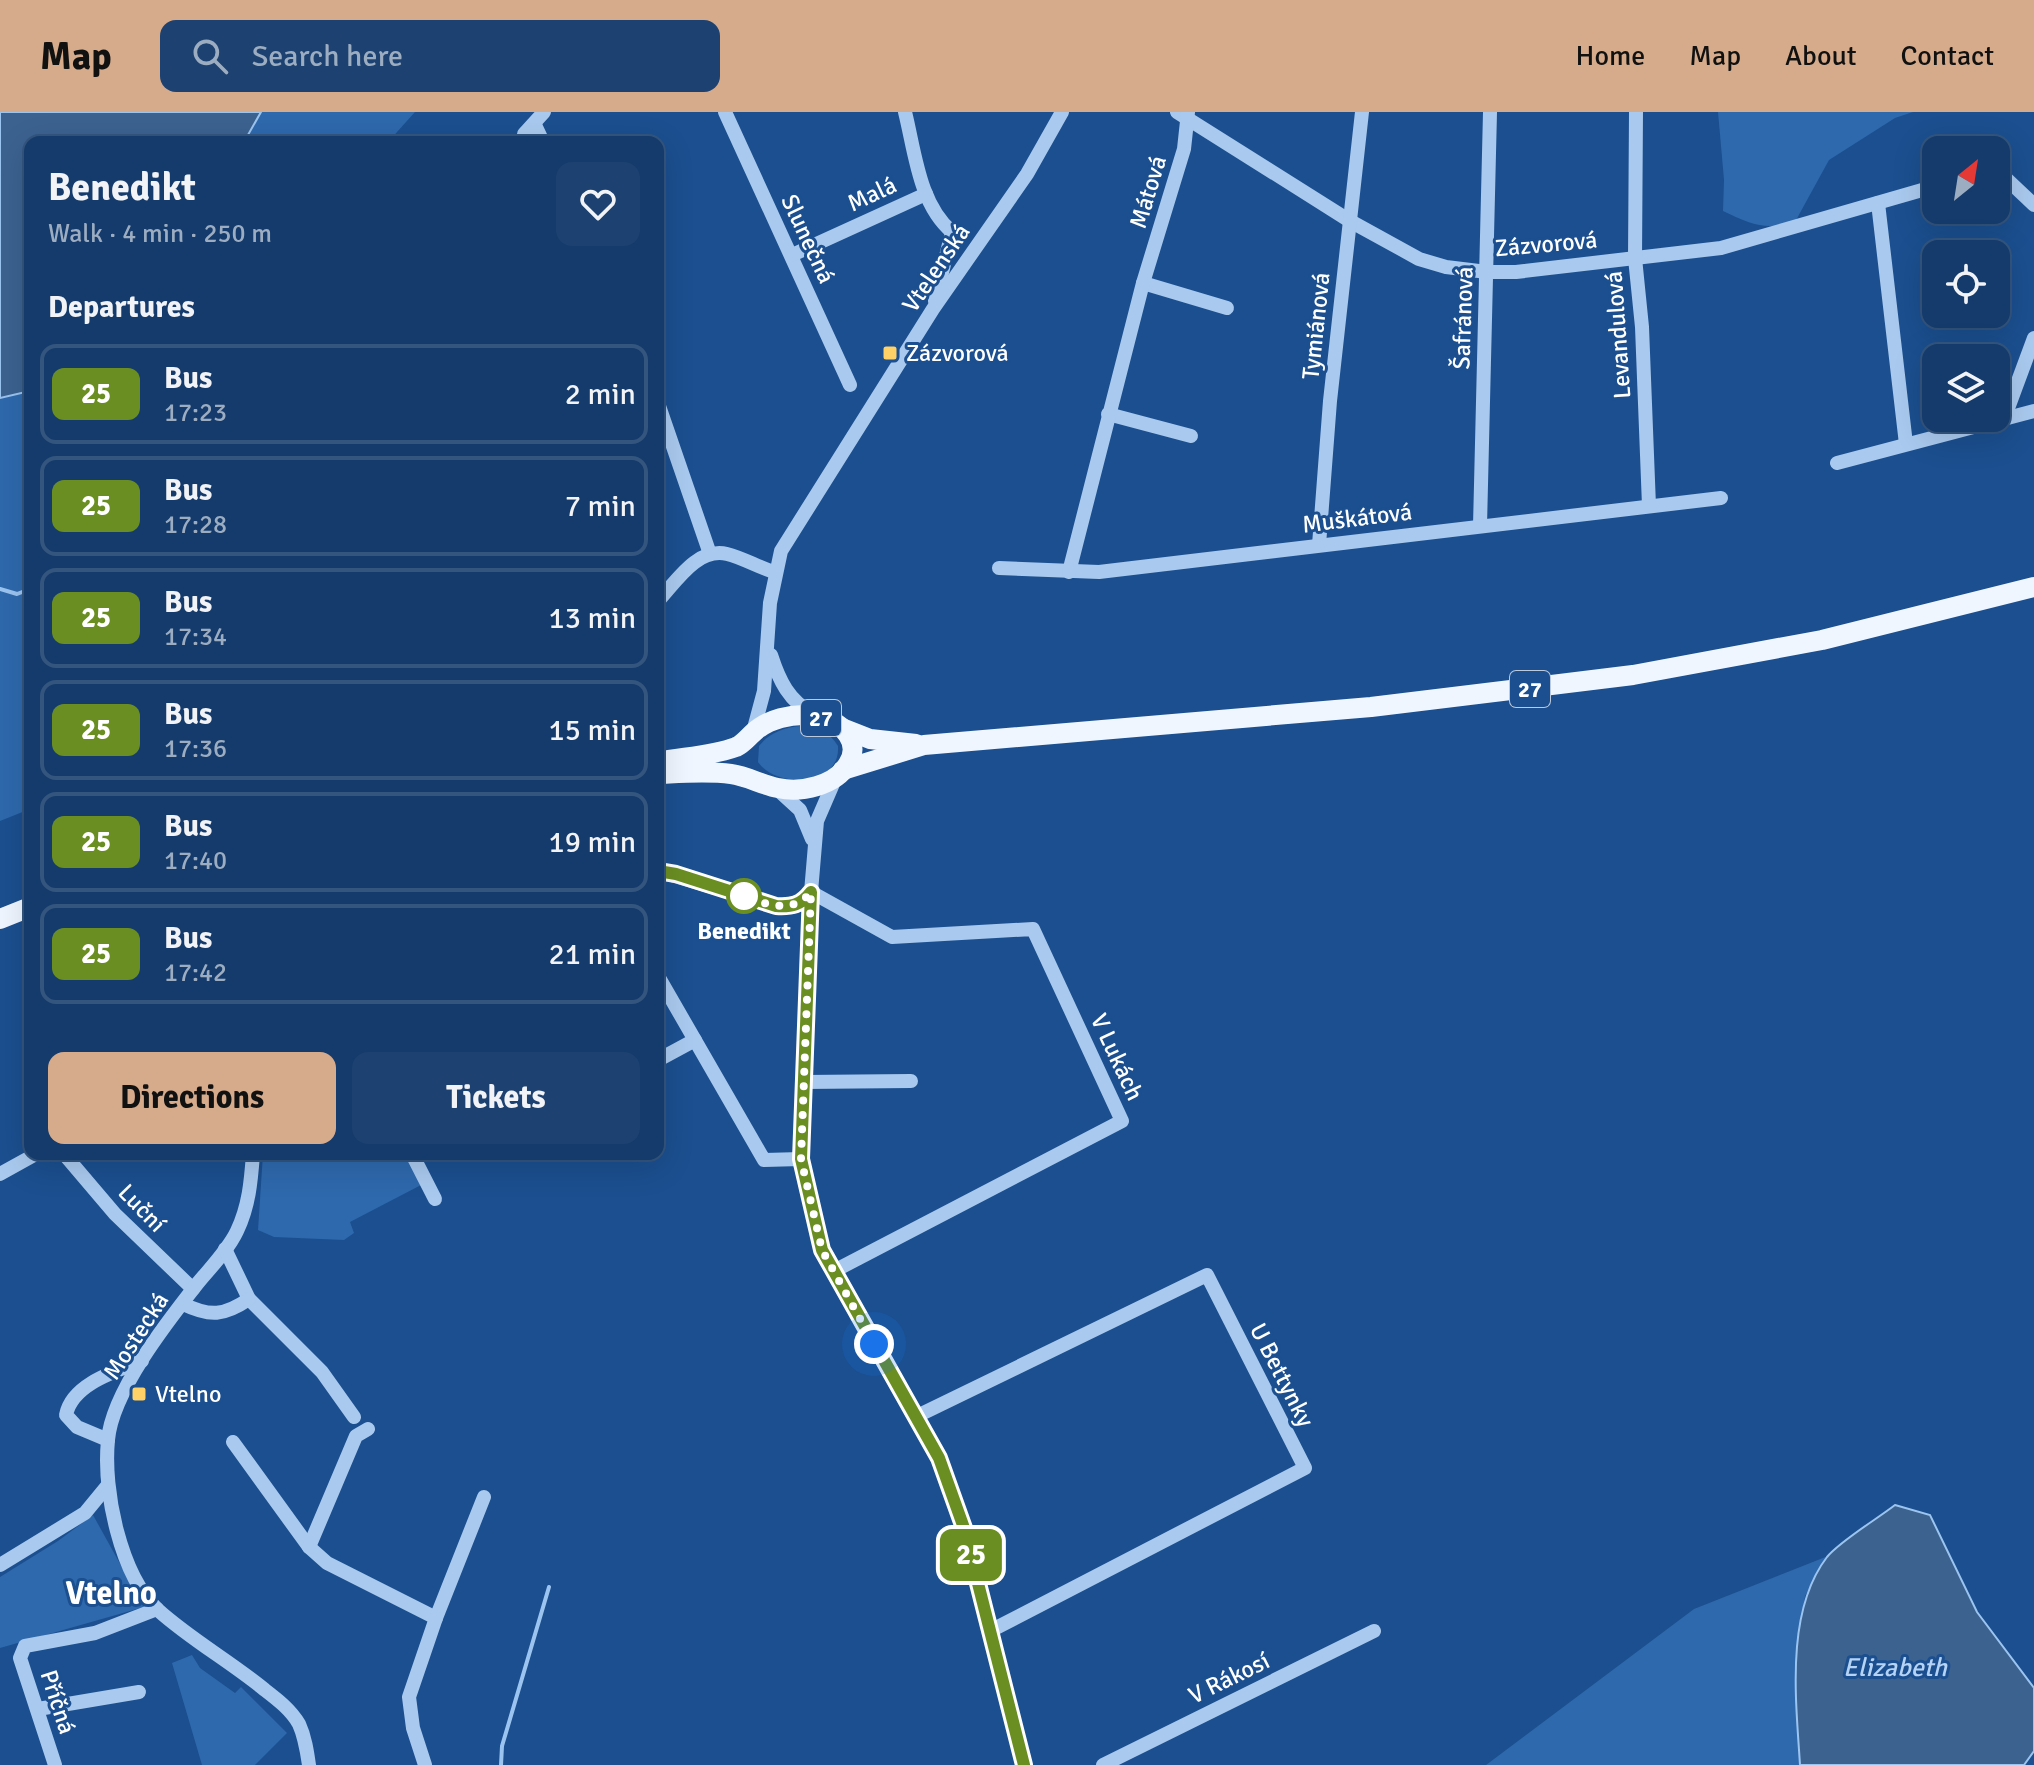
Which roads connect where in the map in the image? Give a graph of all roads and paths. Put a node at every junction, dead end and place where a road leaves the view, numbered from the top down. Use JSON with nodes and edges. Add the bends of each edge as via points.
{"nodes":[{"id":1,"x":544,"y":112,"type":"edge"},
{"id":2,"x":725,"y":112,"type":"edge"},
{"id":3,"x":905,"y":112,"type":"edge"},
{"id":4,"x":1062,"y":112,"type":"edge"},
{"id":5,"x":1362,"y":112,"type":"edge"},
{"id":6,"x":1490,"y":112,"type":"edge"},
{"id":7,"x":1636,"y":112,"type":"edge"},
{"id":8,"x":1184,"y":114,"type":"edge"},
{"id":9,"x":537,"y":136,"type":"edge"},
{"id":10,"x":2010,"y":182,"type":"edge"},
{"id":11,"x":1922,"y":190,"type":"edge"},
{"id":12,"x":926,"y":194,"type":"junction"},
{"id":13,"x":1878,"y":203,"type":"junction"},
{"id":14,"x":2034,"y":205,"type":"edge"},
{"id":15,"x":1350,"y":221,"type":"junction"},
{"id":16,"x":792,"y":255,"type":"junction"},
{"id":17,"x":1635,"y":258,"type":"junction"},
{"id":18,"x":1487,"y":272,"type":"junction"},
{"id":19,"x":1143,"y":283,"type":"junction"},
{"id":20,"x":1227,"y":308,"type":"dead end"},
{"id":21,"x":933,"y":309,"type":"junction"},
{"id":22,"x":2034,"y":338,"type":"edge"},
{"id":23,"x":850,"y":385,"type":"dead end"},
{"id":24,"x":2010,"y":403,"type":"edge"},
{"id":25,"x":2034,"y":411,"type":"edge"},
{"id":26,"x":1108,"y":414,"type":"junction"},
{"id":27,"x":2010,"y":417,"type":"edge"},
{"id":28,"x":664,"y":420,"type":"edge"},
{"id":29,"x":1953,"y":432,"type":"edge"},
{"id":30,"x":1191,"y":436,"type":"dead end"},
{"id":31,"x":1906,"y":444,"type":"junction"},
{"id":32,"x":1837,"y":463,"type":"dead end"},
{"id":33,"x":1721,"y":498,"type":"dead end"},
{"id":34,"x":1649,"y":506,"type":"junction"},
{"id":35,"x":1480,"y":526,"type":"junction"},
{"id":36,"x":1319,"y":545,"type":"junction"},
{"id":37,"x":710,"y":554,"type":"junction"},
{"id":38,"x":999,"y":568,"type":"dead end"},
{"id":39,"x":774,"y":572,"type":"junction"},
{"id":40,"x":1069,"y":572,"type":"junction"},
{"id":41,"x":2034,"y":587,"type":"edge"},
{"id":42,"x":664,"y":595,"type":"edge"},
{"id":43,"x":769,"y":647,"type":"junction"},
{"id":44,"x":832,"y":723,"type":"junction"},
{"id":45,"x":750,"y":736,"type":"junction"},
{"id":46,"x":924,"y":745,"type":"junction"},
{"id":47,"x":664,"y":761,"type":"edge"},
{"id":48,"x":664,"y":774,"type":"edge"},
{"id":49,"x":840,"y":774,"type":"junction"},
{"id":50,"x":768,"y":785,"type":"junction"},
{"id":51,"x":814,"y":843,"type":"junction"},
{"id":52,"x":664,"y":872,"type":"edge"},
{"id":53,"x":811,"y":892,"type":"junction"},
{"id":54,"x":24,"y":909,"type":"edge"},
{"id":55,"x":0,"y":919,"type":"edge"},
{"id":56,"x":664,"y":986,"type":"edge"},
{"id":57,"x":695,"y":1040,"type":"junction"},
{"id":58,"x":664,"y":1057,"type":"edge"},
{"id":59,"x":911,"y":1081,"type":"dead end"},
{"id":60,"x":804,"y":1082,"type":"junction"},
{"id":61,"x":801,"y":1159,"type":"junction"},
{"id":62,"x":25,"y":1160,"type":"edge"},
{"id":63,"x":69,"y":1160,"type":"edge"},
{"id":64,"x":252,"y":1160,"type":"edge"},
{"id":65,"x":415,"y":1160,"type":"edge"},
{"id":66,"x":0,"y":1174,"type":"edge"},
{"id":67,"x":435,"y":1199,"type":"dead end"},
{"id":68,"x":225,"y":1249,"type":"junction"},
{"id":69,"x":834,"y":1271,"type":"junction"},
{"id":70,"x":193,"y":1289,"type":"junction"},
{"id":71,"x":249,"y":1299,"type":"junction"},
{"id":72,"x":183,"y":1304,"type":"junction"},
{"id":73,"x":142,"y":1361,"type":"junction"},
{"id":74,"x":354,"y":1417,"type":"dead end"},
{"id":75,"x":915,"y":1417,"type":"junction"},
{"id":76,"x":368,"y":1429,"type":"dead end"},
{"id":77,"x":108,"y":1440,"type":"junction"},
{"id":78,"x":233,"y":1442,"type":"dead end"},
{"id":79,"x":108,"y":1485,"type":"junction"},
{"id":80,"x":484,"y":1497,"type":"dead end"},
{"id":81,"x":309,"y":1547,"type":"junction"},
{"id":82,"x":0,"y":1565,"type":"edge"},
{"id":83,"x":157,"y":1609,"type":"junction"},
{"id":84,"x":436,"y":1618,"type":"junction"},
{"id":85,"x":990,"y":1631,"type":"junction"},
{"id":86,"x":1374,"y":1631,"type":"dead end"},
{"id":87,"x":139,"y":1692,"type":"dead end"},
{"id":88,"x":38,"y":1709,"type":"junction"},
{"id":89,"x":55,"y":1765,"type":"edge"},
{"id":90,"x":309,"y":1765,"type":"edge"},
{"id":91,"x":425,"y":1765,"type":"edge"},
{"id":92,"x":1024,"y":1765,"type":"edge"},
{"id":93,"x":1103,"y":1765,"type":"edge"}],
"edges":[{"from":1,"to":9,"type":"street","via":[[529,129]]},
{"from":2,"to":16,"type":"street","name":"Slunečná"},
{"from":3,"to":12,"type":"street"},
{"from":4,"to":21,"type":"street","name":"Vtelenská","via":[[1014,193]]},
{"from":5,"to":15,"type":"street","name":"Tymiánová"},
{"from":6,"to":18,"type":"street","name":"Šafránová"},
{"from":7,"to":17,"type":"street","name":"Levandulová"},
{"from":8,"to":15,"type":"street","name":"Zázvorová"},
{"from":8,"to":19,"type":"street","name":"Mátová","via":[[1184,149]]},
{"from":10,"to":14,"type":"street"},
{"from":11,"to":13,"type":"street","name":"Zázvorová"},
{"from":12,"to":16,"type":"street","name":"Malá"},
{"from":12,"to":21,"type":"street","via":[[952,232]]},
{"from":13,"to":17,"type":"street","name":"Zázvorová","via":[[1721,248]]},
{"from":13,"to":31,"type":"street"},
{"from":15,"to":18,"type":"street","name":"Zázvorová","via":[[1419,259]]},
{"from":15,"to":36,"type":"street","name":"Tymiánová"},
{"from":16,"to":23,"type":"street","name":"Slunečná"},
{"from":17,"to":18,"type":"street","name":"Zázvorová"},
{"from":17,"to":34,"type":"street","name":"Levandulová"},
{"from":18,"to":35,"type":"street","name":"Šafránová"},
{"from":19,"to":20,"type":"street"},
{"from":19,"to":26,"type":"street","name":"Mátová"},
{"from":21,"to":39,"type":"street","name":"Vtelenská","via":[[793,529]]},
{"from":22,"to":24,"type":"street"},
{"from":25,"to":27,"type":"street"},
{"from":26,"to":30,"type":"street"},
{"from":26,"to":40,"type":"street","name":"Mátová"},
{"from":28,"to":37,"type":"street"},
{"from":29,"to":31,"type":"street"},
{"from":31,"to":32,"type":"street"},
{"from":33,"to":34,"type":"street","name":"Muškátová"},
{"from":34,"to":35,"type":"street","name":"Muškátová"},
{"from":35,"to":36,"type":"street","name":"Muškátová"},
{"from":36,"to":40,"type":"street","name":"Muškátová"},
{"from":37,"to":39,"type":"street","via":[[727,554]]},
{"from":37,"to":42,"type":"street"},
{"from":38,"to":40,"type":"street","name":"Muškátová"},
{"from":39,"to":43,"type":"street","name":"Vtelenská"},
{"from":41,"to":46,"type":"main road","number":"27","via":[[1822,640],[1633,675],[1371,707]]},
{"from":43,"to":44,"type":"street","name":"Vtelenská","via":[[794,701]]},
{"from":43,"to":45,"type":"street","name":"Vtelenská","via":[[762,701]]},
{"from":44,"to":45,"type":"main road","number":"27","via":[[788,716]]},
{"from":44,"to":46,"type":"main road","number":"27","via":[[870,739]]},
{"from":44,"to":49,"type":"main road","number":"27","via":[[849,737],[853,749]]},
{"from":45,"to":47,"type":"main road","number":"27","via":[[737,746]]},
{"from":45,"to":50,"type":"main road","via":[[743,762],[750,774]]},
{"from":46,"to":49,"type":"main road","number":"27"},
{"from":48,"to":50,"type":"main road","number":"27","via":[[733,774]]},
{"from":49,"to":50,"type":"main road","number":"27","via":[[809,788]]},
{"from":49,"to":51,"type":"street","via":[[820,811]]},
{"from":50,"to":51,"type":"street","via":[[800,810]]},
{"from":51,"to":53,"type":"street"},
{"from":52,"to":53,"type":"street","via":[[776,906],[799,904]]},
{"from":53,"to":60,"type":"street"},
{"from":53,"to":69,"type":"street","name":"V Lukách","via":[[892,937],[1033,929],[1122,1121]]},
{"from":54,"to":55,"type":"main road"},
{"from":56,"to":57,"type":"street"},
{"from":57,"to":58,"type":"street"},
{"from":57,"to":61,"type":"street","via":[[764,1160]]},
{"from":59,"to":60,"type":"street"},
{"from":60,"to":61,"type":"street"},
{"from":61,"to":69,"type":"street","via":[[822,1250]]},
{"from":62,"to":66,"type":"street"},
{"from":63,"to":70,"type":"street","name":"Luční","via":[[115,1214]]},
{"from":64,"to":68,"type":"street","name":"Mostecká","via":[[248,1202]]},
{"from":65,"to":67,"type":"street"},
{"from":68,"to":70,"type":"street","name":"Mostecká"},
{"from":68,"to":71,"type":"street"},
{"from":69,"to":75,"type":"street"},
{"from":70,"to":72,"type":"street","name":"Mostecká"},
{"from":71,"to":72,"type":"street","via":[[224,1313]]},
{"from":71,"to":74,"type":"street","via":[[322,1372]]},
{"from":72,"to":73,"type":"street","name":"Mostecká"},
{"from":73,"to":77,"type":"street","name":"Mostecká","via":[[121,1398]]},
{"from":73,"to":77,"type":"street","via":[[75,1394],[67,1407],[66,1415],[77,1427]]},
{"from":75,"to":85,"type":"street","via":[[939,1458],[964,1528]]},
{"from":75,"to":85,"type":"street","name":"U Bettynky","via":[[1207,1275],[1305,1468]]},
{"from":76,"to":81,"type":"street","via":[[356,1436]]},
{"from":77,"to":79,"type":"street","name":"Mostecká"},
{"from":78,"to":81,"type":"street"},
{"from":79,"to":82,"type":"street","via":[[85,1513]]},
{"from":79,"to":83,"type":"street","name":"Mostecká","via":[[115,1533]]},
{"from":80,"to":84,"type":"street"},
{"from":81,"to":84,"type":"street","via":[[327,1563]]},
{"from":83,"to":88,"type":"street","name":"Příčná","via":[[95,1633],[25,1646],[20,1658]]},
{"from":83,"to":90,"type":"street","name":"Mostecká","via":[[284,1705],[298,1722]]},
{"from":84,"to":91,"type":"street","via":[[409,1697]]},
{"from":85,"to":92,"type":"street"},
{"from":86,"to":93,"type":"street","name":"V Rákosí"},
{"from":87,"to":88,"type":"street"},
{"from":88,"to":89,"type":"street","name":"Příčná"}]}
